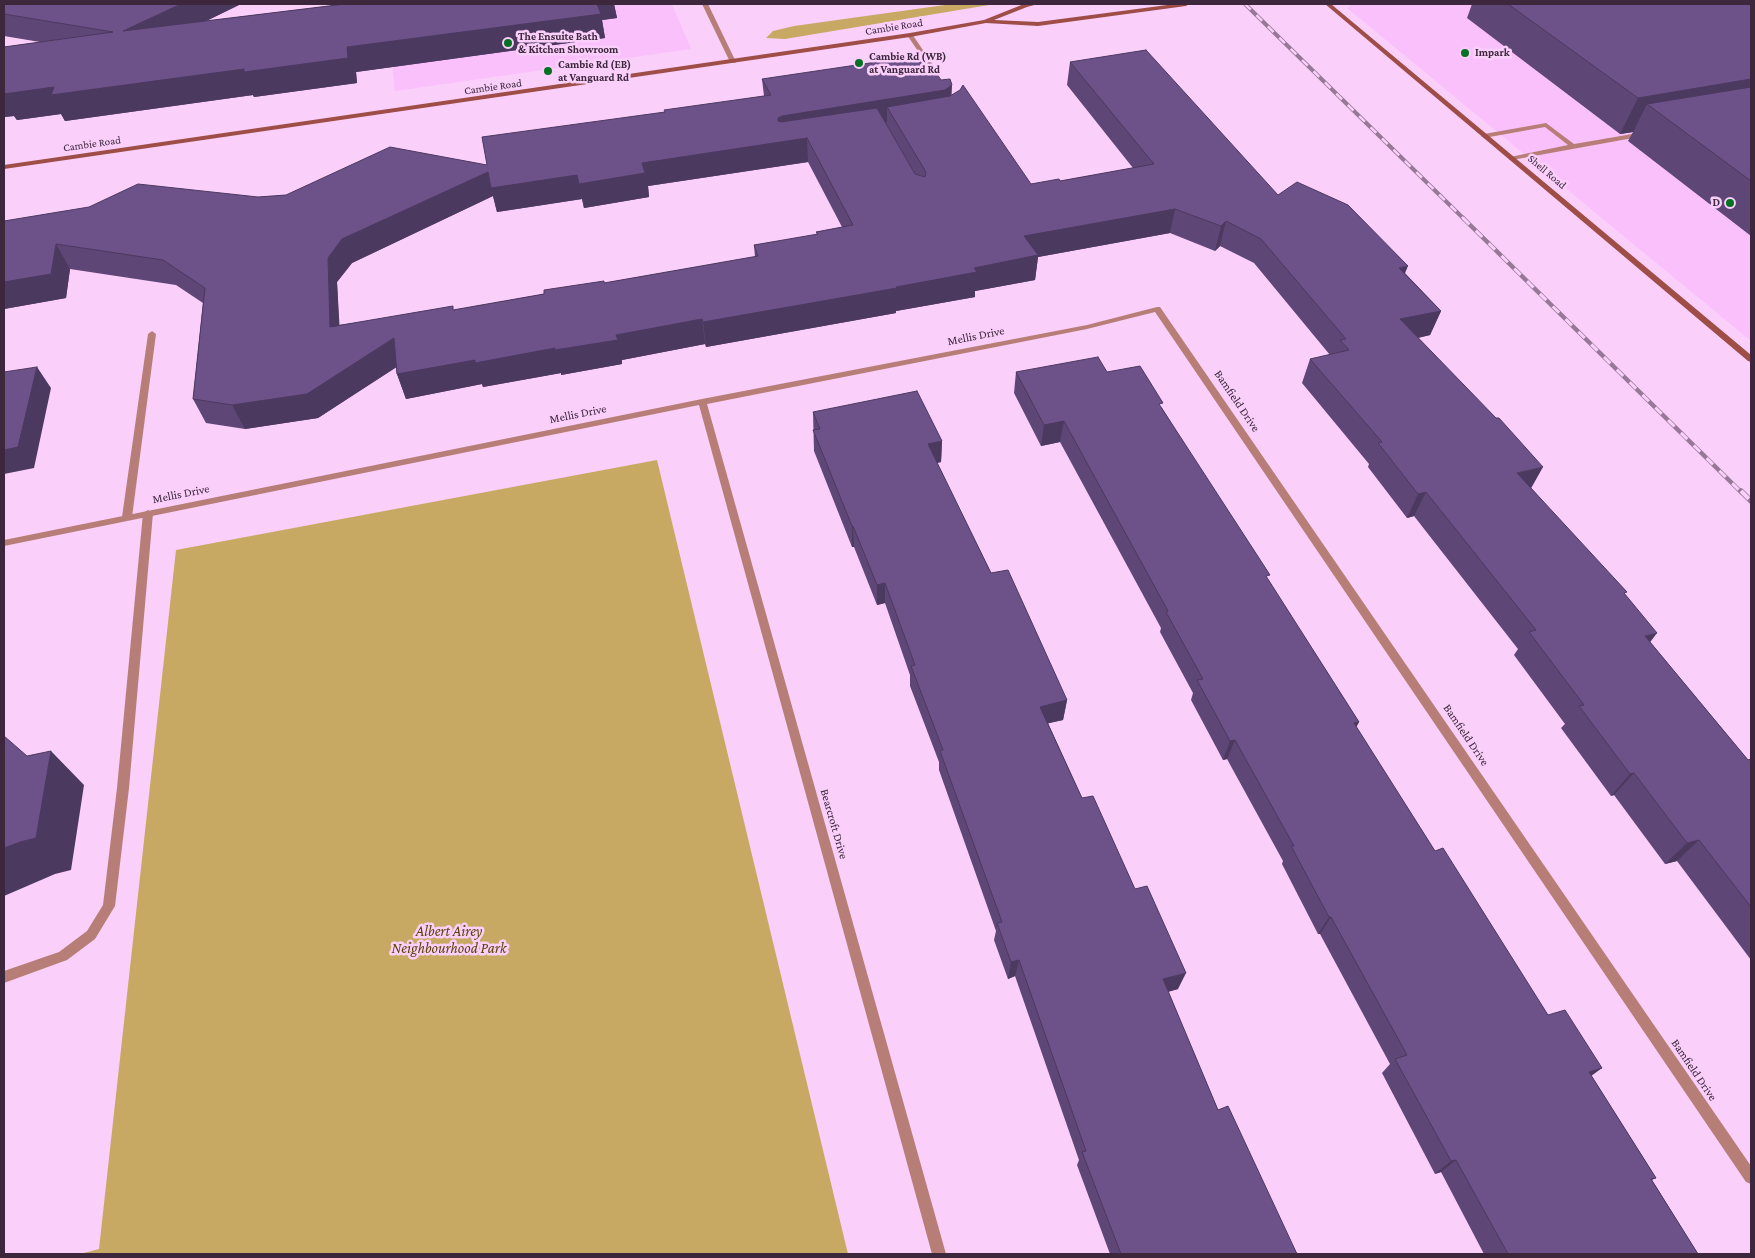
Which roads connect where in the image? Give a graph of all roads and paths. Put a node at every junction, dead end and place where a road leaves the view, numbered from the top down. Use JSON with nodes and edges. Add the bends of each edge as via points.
{"nodes":[{"id":1,"x":705,"y":4,"type":"edge"},
{"id":2,"x":1036,"y":4,"type":"edge"},
{"id":3,"x":1186,"y":4,"type":"edge"},
{"id":4,"x":1328,"y":4,"type":"edge"},
{"id":5,"x":985,"y":22,"type":"junction"},
{"id":6,"x":910,"y":35,"type":"junction"},
{"id":7,"x":733,"y":62,"type":"junction"},
{"id":8,"x":938,"y":76,"type":"edge"},
{"id":9,"x":1648,"y":133,"type":"edge"},
{"id":10,"x":1484,"y":136,"type":"junction"},
{"id":11,"x":1573,"y":146,"type":"junction"},
{"id":12,"x":1512,"y":158,"type":"junction"},
{"id":13,"x":4,"y":167,"type":"edge"},
{"id":14,"x":1157,"y":309,"type":"joint"},
{"id":15,"x":152,"y":334,"type":"dead end"},
{"id":16,"x":1751,"y":359,"type":"edge"},
{"id":17,"x":702,"y":402,"type":"junction"},
{"id":18,"x":148,"y":513,"type":"junction"},
{"id":19,"x":127,"y":517,"type":"junction"},
{"id":20,"x":4,"y":543,"type":"edge"},
{"id":21,"x":4,"y":977,"type":"edge"},
{"id":22,"x":1751,"y":1177,"type":"edge"},
{"id":23,"x":939,"y":1254,"type":"edge"}],
"edges":[{"from":1,"to":7,"type":"street"},
{"from":2,"to":5,"type":"main road","name":"Cambie Road"},
{"from":3,"to":5,"type":"main road","name":"Cambie Road","via":[[1038,24]]},
{"from":4,"to":10,"type":"main road","name":"Shell Road"},
{"from":5,"to":6,"type":"main road","name":"Cambie Road"},
{"from":6,"to":7,"type":"main road","name":"Cambie Road"},
{"from":6,"to":8,"type":"street"},
{"from":7,"to":13,"type":"main road","name":"Cambie Road"},
{"from":9,"to":11,"type":"street"},
{"from":10,"to":11,"type":"street","via":[[1546,125]]},
{"from":10,"to":12,"type":"main road","name":"Shell Road"},
{"from":11,"to":12,"type":"street"},
{"from":12,"to":16,"type":"main road","name":"Shell Road"},
{"from":14,"to":17,"type":"street","name":"Mellis Drive","via":[[1087,327]]},
{"from":14,"to":22,"type":"street","name":"Bamfield Drive"},
{"from":15,"to":19,"type":"street"},
{"from":17,"to":18,"type":"street","name":"Mellis Drive"},
{"from":17,"to":23,"type":"street","name":"Bearcroft Drive"},
{"from":18,"to":19,"type":"street","name":"Mellis Drive"},
{"from":18,"to":21,"type":"street","via":[[109,906],[92,935],[63,956]]},
{"from":19,"to":20,"type":"street","name":"Mellis Drive"}]}
